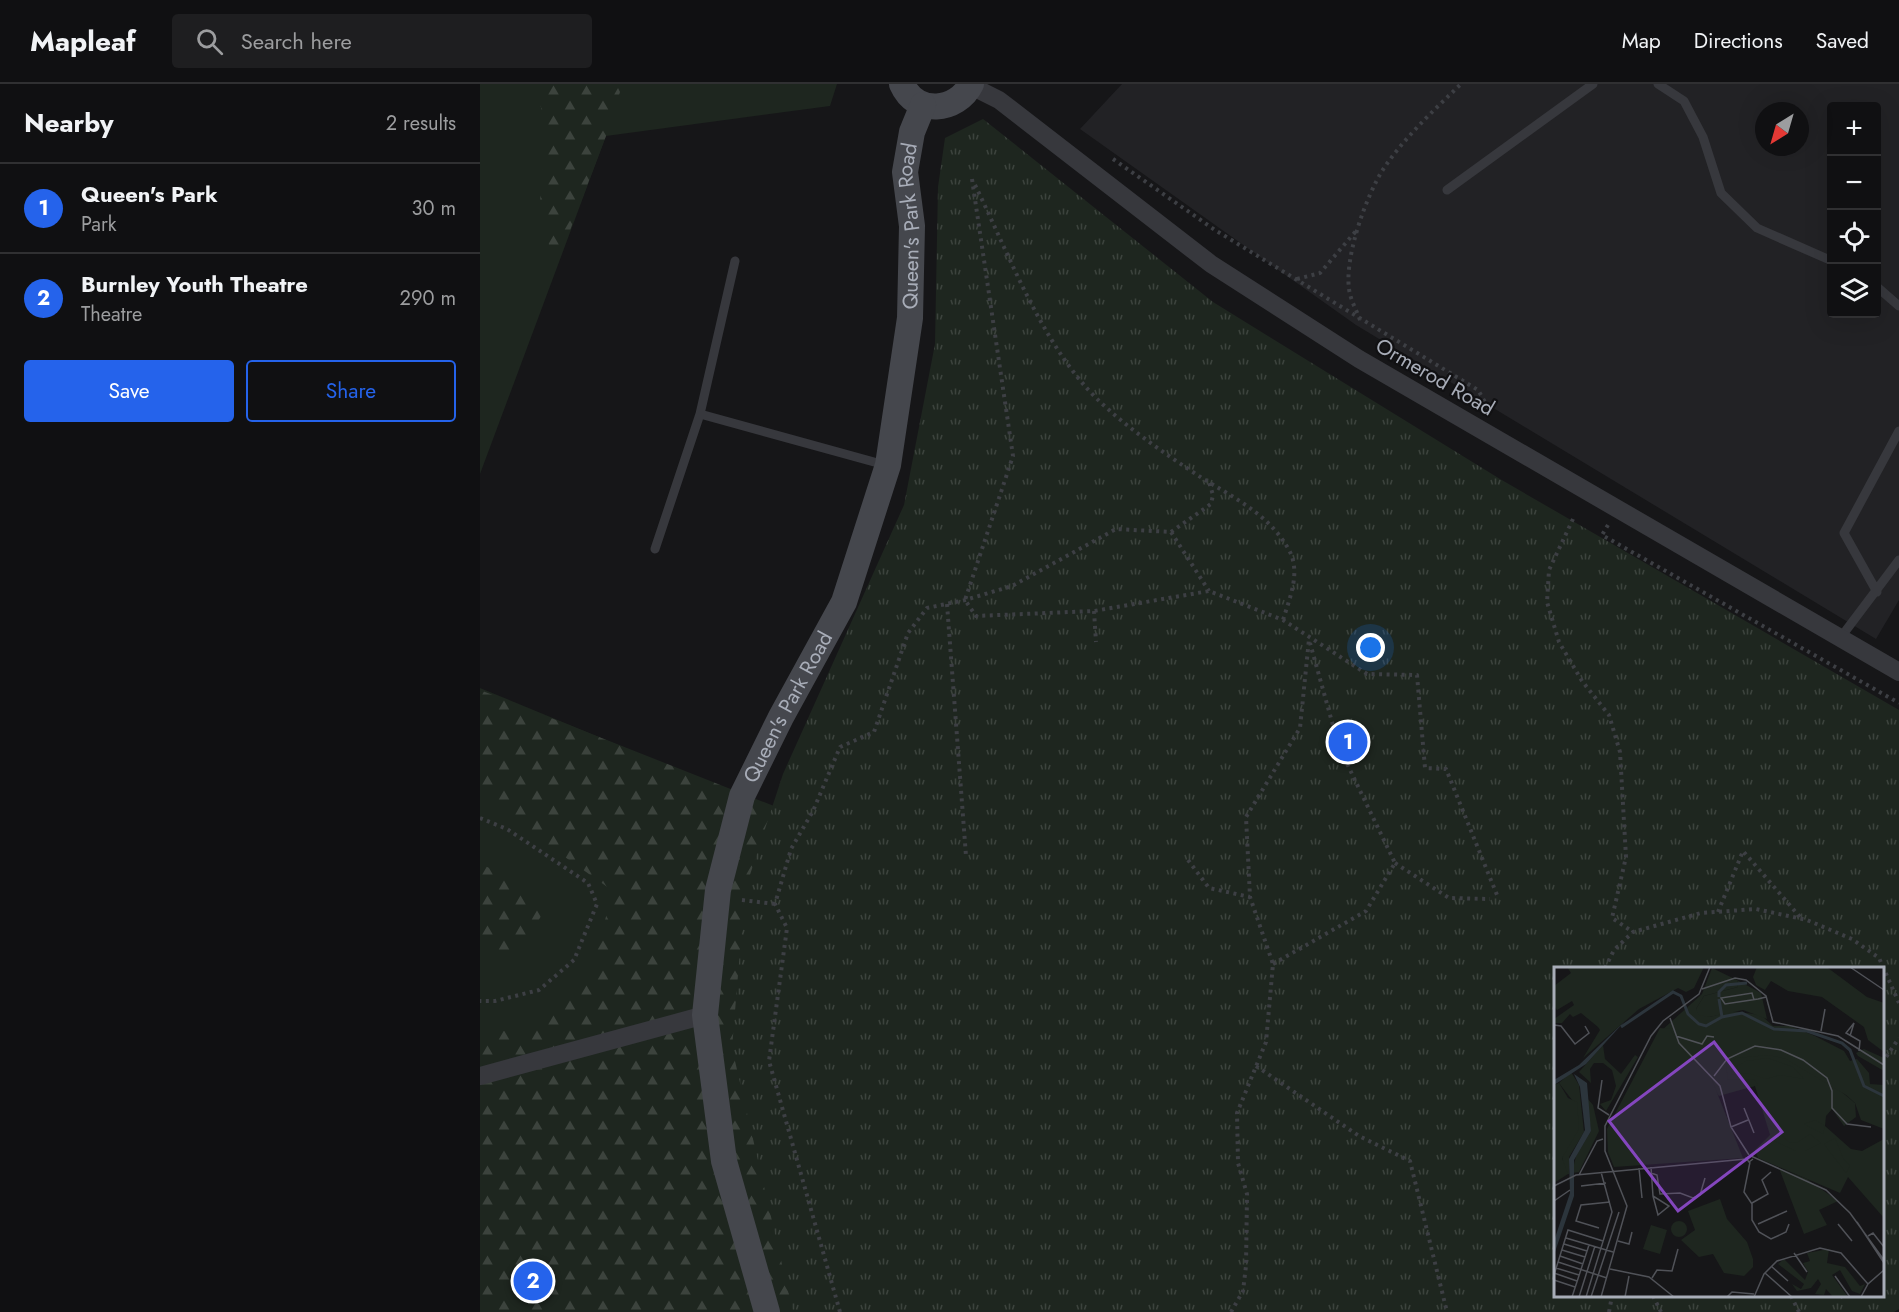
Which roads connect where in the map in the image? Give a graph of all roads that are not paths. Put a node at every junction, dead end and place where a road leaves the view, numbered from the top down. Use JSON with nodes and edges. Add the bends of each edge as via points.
{"nodes":[{"id":1,"x":902,"y":84,"type":"edge"},
{"id":2,"x":1593,"y":84,"type":"edge"},
{"id":3,"x":1658,"y":84,"type":"edge"},
{"id":4,"x":971,"y":85,"type":"edge"},
{"id":5,"x":923,"y":105,"type":"junction"},
{"id":6,"x":1447,"y":190,"type":"dead end"},
{"id":7,"x":1827,"y":259,"type":"edge"},
{"id":8,"x":735,"y":261,"type":"dead end"},
{"id":9,"x":1881,"y":290,"type":"edge"},
{"id":10,"x":1899,"y":306,"type":"edge"},
{"id":11,"x":700,"y":414,"type":"junction"},
{"id":12,"x":1899,"y":431,"type":"edge"},
{"id":13,"x":888,"y":465,"type":"junction"},
{"id":14,"x":655,"y":549,"type":"dead end"},
{"id":15,"x":1899,"y":560,"type":"edge"},
{"id":16,"x":1877,"y":592,"type":"junction"},
{"id":17,"x":1841,"y":637,"type":"junction"},
{"id":18,"x":1899,"y":672,"type":"edge"},
{"id":19,"x":705,"y":1015,"type":"junction"},
{"id":20,"x":480,"y":1076,"type":"edge"},
{"id":21,"x":767,"y":1312,"type":"edge"}],
"edges":[{"from":1,"to":5,"type":"street"},
{"from":2,"to":6,"type":"lane"},
{"from":3,"to":7,"type":"lane","via":[[1684,100],[1703,137],[1721,194],[1757,228]]},
{"from":4,"to":5,"type":"street","via":[[956,102]]},
{"from":4,"to":17,"type":"street","name":"Ormerod Road","via":[[999,100],[1211,264],[1359,359]]},
{"from":5,"to":13,"type":"street","name":"Queen's Park Road","via":[[912,132],[905,172],[912,226],[910,318]]},
{"from":8,"to":11,"type":"lane"},
{"from":9,"to":10,"type":"lane"},
{"from":11,"to":13,"type":"lane"},
{"from":11,"to":14,"type":"lane"},
{"from":12,"to":16,"type":"lane","via":[[1844,533]]},
{"from":13,"to":19,"type":"street","name":"Queen's Park Road","via":[[844,602],[742,796],[717,897]]},
{"from":15,"to":16,"type":"lane"},
{"from":16,"to":17,"type":"lane"},
{"from":17,"to":18,"type":"street","name":"Ormerod Road"},
{"from":19,"to":20,"type":"street"},
{"from":19,"to":21,"type":"street","name":"Queen's Park Road","via":[[724,1161]]}]}
